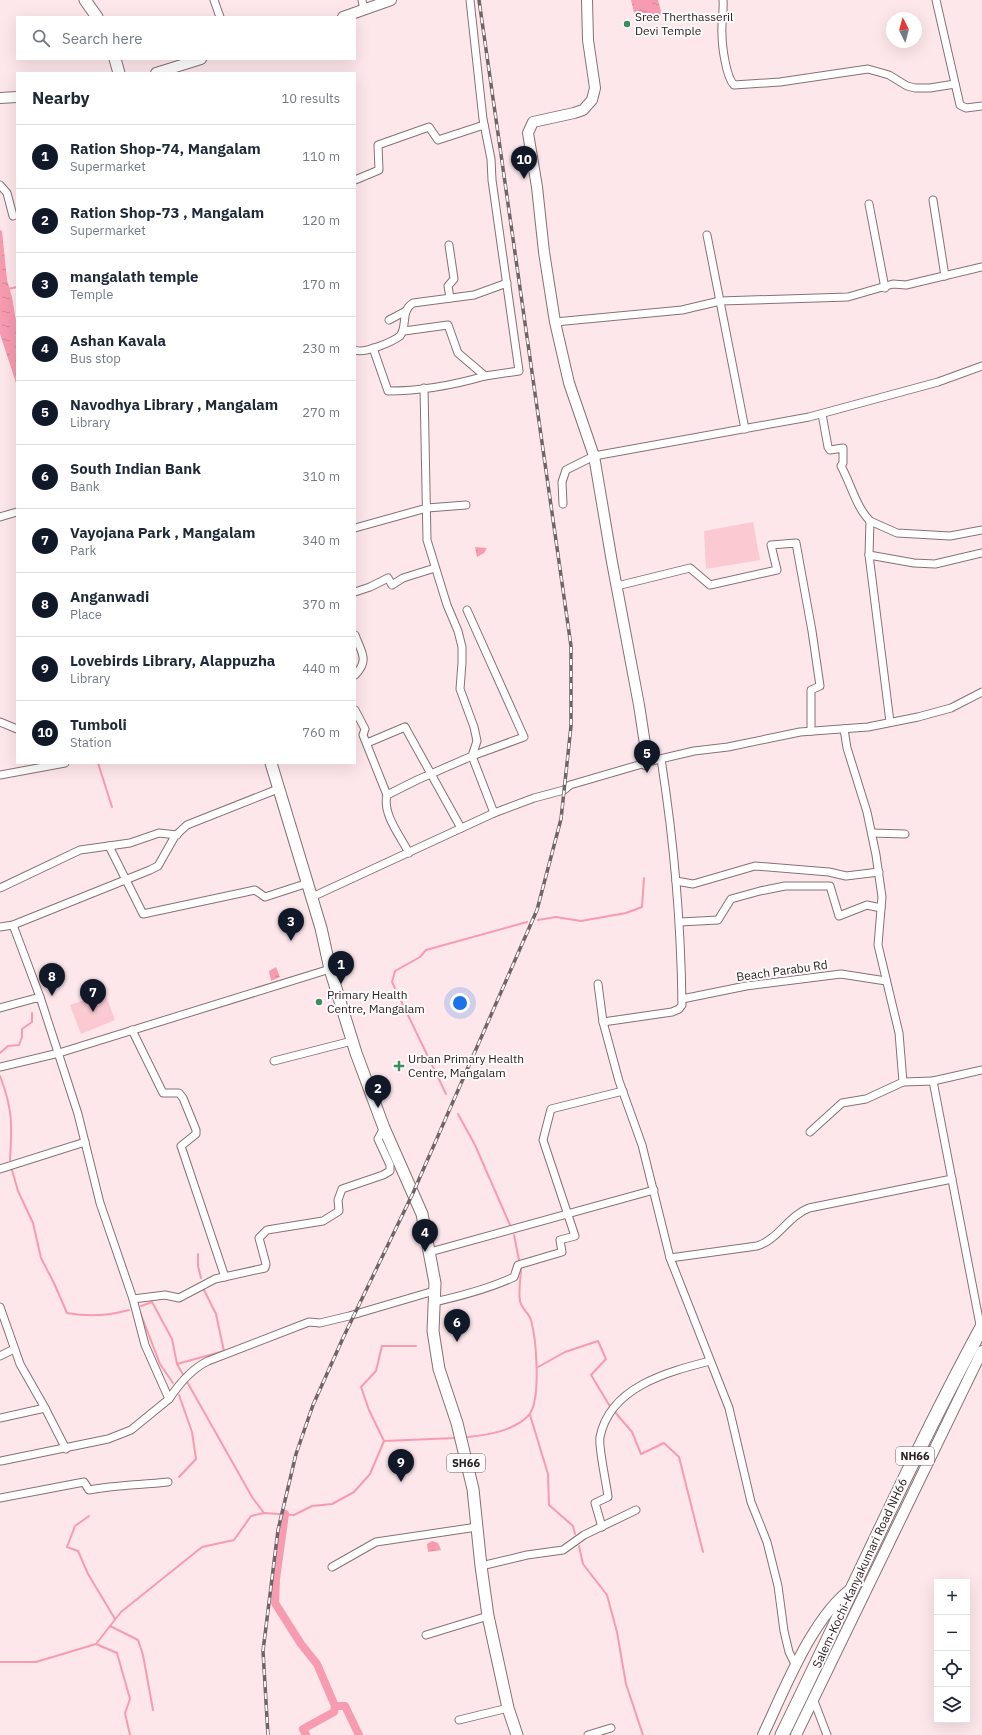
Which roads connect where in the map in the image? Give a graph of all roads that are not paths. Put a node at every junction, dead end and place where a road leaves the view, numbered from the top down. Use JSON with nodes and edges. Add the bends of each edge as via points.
{"nodes":[{"id":1,"x":85,"y":0,"type":"edge"},
{"id":2,"x":214,"y":0,"type":"edge"},
{"id":3,"x":362,"y":0,"type":"edge"},
{"id":4,"x":391,"y":0,"type":"edge"},
{"id":5,"x":470,"y":0,"type":"edge"},
{"id":6,"x":587,"y":0,"type":"edge"},
{"id":7,"x":723,"y":0,"type":"edge"},
{"id":8,"x":936,"y":0,"type":"edge"},
{"id":9,"x":364,"y":10,"type":"junction"},
{"id":10,"x":96,"y":16,"type":"edge"},
{"id":11,"x":220,"y":16,"type":"edge"},
{"id":12,"x":346,"y":16,"type":"edge"},
{"id":13,"x":115,"y":60,"type":"edge"},
{"id":14,"x":198,"y":60,"type":"edge"},
{"id":15,"x":119,"y":72,"type":"edge"},
{"id":16,"x":159,"y":72,"type":"edge"},
{"id":17,"x":954,"y":84,"type":"junction"},
{"id":18,"x":16,"y":97,"type":"edge"},
{"id":19,"x":0,"y":98,"type":"edge"},
{"id":20,"x":982,"y":106,"type":"edge"},
{"id":21,"x":484,"y":125,"type":"junction"},
{"id":22,"x":356,"y":180,"type":"edge"},
{"id":23,"x":0,"y":185,"type":"edge"},
{"id":24,"x":933,"y":200,"type":"dead end"},
{"id":25,"x":869,"y":204,"type":"dead end"},
{"id":26,"x":13,"y":216,"type":"dead end"},
{"id":27,"x":707,"y":235,"type":"dead end"},
{"id":28,"x":449,"y":245,"type":"dead end"},
{"id":29,"x":982,"y":267,"type":"edge"},
{"id":30,"x":945,"y":276,"type":"junction"},
{"id":31,"x":507,"y":283,"type":"junction"},
{"id":32,"x":884,"y":288,"type":"junction"},
{"id":33,"x":450,"y":298,"type":"junction"},
{"id":34,"x":720,"y":301,"type":"junction"},
{"id":35,"x":406,"y":311,"type":"junction"},
{"id":36,"x":389,"y":320,"type":"dead end"},
{"id":37,"x":555,"y":322,"type":"junction"},
{"id":38,"x":404,"y":331,"type":"junction"},
{"id":39,"x":373,"y":348,"type":"junction"},
{"id":40,"x":356,"y":350,"type":"edge"},
{"id":41,"x":982,"y":366,"type":"edge"},
{"id":42,"x":485,"y":376,"type":"junction"},
{"id":43,"x":424,"y":388,"type":"junction"},
{"id":44,"x":822,"y":414,"type":"junction"},
{"id":45,"x":745,"y":429,"type":"junction"},
{"id":46,"x":594,"y":456,"type":"junction"},
{"id":47,"x":563,"y":504,"type":"dead end"},
{"id":48,"x":466,"y":505,"type":"dead end"},
{"id":49,"x":427,"y":508,"type":"junction"},
{"id":50,"x":16,"y":512,"type":"edge"},
{"id":51,"x":0,"y":517,"type":"edge"},
{"id":52,"x":870,"y":521,"type":"junction"},
{"id":53,"x":356,"y":528,"type":"edge"},
{"id":54,"x":982,"y":530,"type":"edge"},
{"id":55,"x":982,"y":553,"type":"edge"},
{"id":56,"x":869,"y":555,"type":"junction"},
{"id":57,"x":435,"y":568,"type":"junction"},
{"id":58,"x":617,"y":586,"type":"junction"},
{"id":59,"x":356,"y":592,"type":"edge"},
{"id":60,"x":467,"y":610,"type":"dead end"},
{"id":61,"x":356,"y":638,"type":"edge"},
{"id":62,"x":356,"y":674,"type":"edge"},
{"id":63,"x":982,"y":692,"type":"edge"},
{"id":64,"x":356,"y":712,"type":"edge"},
{"id":65,"x":0,"y":722,"type":"edge"},
{"id":66,"x":890,"y":722,"type":"junction"},
{"id":67,"x":16,"y":729,"type":"edge"},
{"id":68,"x":844,"y":729,"type":"junction"},
{"id":69,"x":811,"y":731,"type":"junction"},
{"id":70,"x":367,"y":743,"type":"junction"},
{"id":71,"x":472,"y":756,"type":"junction"},
{"id":72,"x":661,"y":759,"type":"junction"},
{"id":73,"x":59,"y":764,"type":"edge"},
{"id":74,"x":270,"y":764,"type":"edge"},
{"id":75,"x":645,"y":764,"type":"junction"},
{"id":76,"x":431,"y":774,"type":"junction"},
{"id":77,"x":0,"y":775,"type":"edge"},
{"id":78,"x":278,"y":789,"type":"junction"},
{"id":79,"x":387,"y":796,"type":"junction"},
{"id":80,"x":494,"y":812,"type":"junction"},
{"id":81,"x":460,"y":828,"type":"junction"},
{"id":82,"x":872,"y":833,"type":"junction"},
{"id":83,"x":905,"y":834,"type":"dead end"},
{"id":84,"x":176,"y":835,"type":"junction"},
{"id":85,"x":109,"y":846,"type":"junction"},
{"id":86,"x":409,"y":853,"type":"junction"},
{"id":87,"x":879,"y":872,"type":"junction"},
{"id":88,"x":128,"y":880,"type":"junction"},
{"id":89,"x":676,"y":881,"type":"junction"},
{"id":90,"x":308,"y":883,"type":"junction"},
{"id":91,"x":0,"y":888,"type":"edge"},
{"id":92,"x":312,"y":897,"type":"junction"},
{"id":93,"x":881,"y":908,"type":"junction"},
{"id":94,"x":680,"y":922,"type":"junction"},
{"id":95,"x":13,"y":925,"type":"junction"},
{"id":96,"x":0,"y":927,"type":"edge"},
{"id":97,"x":330,"y":969,"type":"junction"},
{"id":98,"x":886,"y":981,"type":"junction"},
{"id":99,"x":598,"y":984,"type":"dead end"},
{"id":100,"x":40,"y":997,"type":"junction"},
{"id":101,"x":682,"y":999,"type":"junction"},
{"id":102,"x":0,"y":1008,"type":"edge"},
{"id":103,"x":603,"y":1022,"type":"junction"},
{"id":104,"x":132,"y":1030,"type":"junction"},
{"id":105,"x":352,"y":1041,"type":"junction"},
{"id":106,"x":59,"y":1053,"type":"junction"},
{"id":107,"x":274,"y":1062,"type":"dead end"},
{"id":108,"x":0,"y":1067,"type":"edge"},
{"id":109,"x":982,"y":1070,"type":"edge"},
{"id":110,"x":903,"y":1082,"type":"junction"},
{"id":111,"x":933,"y":1082,"type":"junction"},
{"id":112,"x":623,"y":1091,"type":"junction"},
{"id":113,"x":384,"y":1128,"type":"junction"},
{"id":114,"x":810,"y":1132,"type":"dead end"},
{"id":115,"x":85,"y":1142,"type":"junction"},
{"id":116,"x":0,"y":1169,"type":"edge"},
{"id":117,"x":952,"y":1179,"type":"junction"},
{"id":118,"x":654,"y":1190,"type":"junction"},
{"id":119,"x":568,"y":1214,"type":"junction"},
{"id":120,"x":430,"y":1252,"type":"junction"},
{"id":121,"x":670,"y":1258,"type":"junction"},
{"id":122,"x":225,"y":1277,"type":"junction"},
{"id":123,"x":434,"y":1297,"type":"junction"},
{"id":124,"x":133,"y":1298,"type":"junction"},
{"id":125,"x":0,"y":1307,"type":"edge"},
{"id":126,"x":982,"y":1331,"type":"edge"},
{"id":127,"x":14,"y":1349,"type":"junction"},
{"id":128,"x":982,"y":1351,"type":"edge"},
{"id":129,"x":0,"y":1356,"type":"edge"},
{"id":130,"x":710,"y":1361,"type":"junction"},
{"id":131,"x":169,"y":1398,"type":"junction"},
{"id":132,"x":45,"y":1408,"type":"junction"},
{"id":133,"x":0,"y":1418,"type":"edge"},
{"id":134,"x":66,"y":1449,"type":"junction"},
{"id":135,"x":1,"y":1461,"type":"edge"},
{"id":136,"x":168,"y":1482,"type":"dead end"},
{"id":137,"x":0,"y":1498,"type":"edge"},
{"id":138,"x":636,"y":1510,"type":"dead end"},
{"id":139,"x":477,"y":1527,"type":"junction"},
{"id":140,"x":602,"y":1527,"type":"junction"},
{"id":141,"x":480,"y":1566,"type":"junction"},
{"id":142,"x":332,"y":1567,"type":"dead end"},
{"id":143,"x":854,"y":1587,"type":"junction"},
{"id":144,"x":488,"y":1616,"type":"junction"},
{"id":145,"x":426,"y":1635,"type":"dead end"},
{"id":146,"x":796,"y":1666,"type":"junction"},
{"id":147,"x":814,"y":1701,"type":"junction"},
{"id":148,"x":508,"y":1708,"type":"junction"},
{"id":149,"x":459,"y":1720,"type":"dead end"},
{"id":150,"x":611,"y":1728,"type":"dead end"},
{"id":151,"x":517,"y":1735,"type":"edge"},
{"id":152,"x":588,"y":1735,"type":"edge"},
{"id":153,"x":763,"y":1735,"type":"edge"},
{"id":154,"x":782,"y":1735,"type":"edge"},
{"id":155,"x":796,"y":1735,"type":"edge"},
{"id":156,"x":827,"y":1735,"type":"edge"}],
"edges":[{"from":1,"to":10,"type":"main road"},
{"from":2,"to":11,"type":"street"},
{"from":3,"to":9,"type":"street"},
{"from":4,"to":9,"type":"street"},
{"from":5,"to":21,"type":"street"},
{"from":6,"to":37,"type":"street","via":[[588,40],[595,88],[592,100],[583,110],[533,122],[528,133]]},
{"from":7,"to":17,"type":"street","via":[[721,34],[728,75],[734,85],[780,82],[868,69],[889,75],[915,88]]},
{"from":8,"to":17,"type":"street"},
{"from":9,"to":12,"type":"street"},
{"from":13,"to":15,"type":"main road"},
{"from":14,"to":16,"type":"street"},
{"from":17,"to":20,"type":"street","via":[[961,107]]},
{"from":18,"to":19,"type":"street"},
{"from":21,"to":22,"type":"street","via":[[438,140],[429,127],[378,145],[379,170]]},
{"from":21,"to":31,"type":"street","via":[[491,159]]},
{"from":23,"to":26,"type":"street","via":[[7,193]]},
{"from":24,"to":30,"type":"street"},
{"from":25,"to":32,"type":"street"},
{"from":27,"to":34,"type":"street"},
{"from":28,"to":33,"type":"street","via":[[454,279],[448,286]]},
{"from":29,"to":30,"type":"street"},
{"from":30,"to":32,"type":"street","via":[[906,285],[893,284]]},
{"from":31,"to":33,"type":"street","via":[[490,290]]},
{"from":31,"to":42,"type":"street","via":[[519,371]]},
{"from":32,"to":34,"type":"street","via":[[835,298]]},
{"from":33,"to":35,"type":"street","via":[[413,303]]},
{"from":34,"to":37,"type":"street","via":[[682,310]]},
{"from":34,"to":45,"type":"street"},
{"from":35,"to":36,"type":"street"},
{"from":35,"to":38,"type":"street"},
{"from":37,"to":46,"type":"street","via":[[569,383]]},
{"from":38,"to":39,"type":"street","via":[[396,339]]},
{"from":38,"to":42,"type":"street","via":[[448,325],[458,353]]},
{"from":39,"to":40,"type":"street"},
{"from":39,"to":43,"type":"street","via":[[388,391]]},
{"from":41,"to":44,"type":"street","via":[[938,382]]},
{"from":42,"to":43,"type":"street","via":[[460,383]]},
{"from":43,"to":49,"type":"street"},
{"from":44,"to":45,"type":"street"},
{"from":44,"to":52,"type":"street","via":[[828,447],[830,450],[843,448],[841,466],[863,514]]},
{"from":45,"to":46,"type":"street"},
{"from":46,"to":47,"type":"street","via":[[566,470],[562,482]]},
{"from":46,"to":58,"type":"street"},
{"from":48,"to":49,"type":"street"},
{"from":49,"to":53,"type":"street"},
{"from":49,"to":57,"type":"street","via":[[427,540]]},
{"from":50,"to":51,"type":"street"},
{"from":52,"to":54,"type":"street","via":[[897,533],[950,536]]},
{"from":52,"to":56,"type":"street"},
{"from":55,"to":56,"type":"street","via":[[935,564],[914,564]]},
{"from":56,"to":66,"type":"street"},
{"from":57,"to":59,"type":"street","via":[[403,578],[392,585],[388,578]]},
{"from":57,"to":71,"type":"street","via":[[462,647],[460,689],[477,741]]},
{"from":58,"to":69,"type":"street","via":[[690,568],[710,585],[777,570],[771,545],[796,543],[820,686],[811,690]]},
{"from":58,"to":75,"type":"street","via":[[645,744]]},
{"from":60,"to":71,"type":"street","via":[[524,737]]},
{"from":61,"to":62,"type":"street","via":[[365,661],[364,666]]},
{"from":63,"to":66,"type":"street","via":[[932,714]]},
{"from":64,"to":70,"type":"street","via":[[365,729]]},
{"from":65,"to":67,"type":"street"},
{"from":66,"to":68,"type":"street"},
{"from":68,"to":69,"type":"street"},
{"from":68,"to":82,"type":"street","via":[[847,748]]},
{"from":69,"to":72,"type":"street"},
{"from":70,"to":76,"type":"street","via":[[405,727]]},
{"from":70,"to":79,"type":"street"},
{"from":71,"to":76,"type":"street"},
{"from":71,"to":80,"type":"street"},
{"from":72,"to":75,"type":"street"},
{"from":72,"to":89,"type":"street","via":[[670,814]]},
{"from":73,"to":77,"type":"street"},
{"from":74,"to":78,"type":"main road","number":"SH66"},
{"from":75,"to":80,"type":"street","via":[[570,785],[564,790]]},
{"from":76,"to":79,"type":"street"},
{"from":76,"to":81,"type":"street"},
{"from":78,"to":84,"type":"street","via":[[186,825]]},
{"from":78,"to":90,"type":"main road","number":"SH66"},
{"from":79,"to":86,"type":"street","via":[[386,803],[391,818]]},
{"from":80,"to":81,"type":"street"},
{"from":81,"to":86,"type":"street"},
{"from":82,"to":83,"type":"street"},
{"from":82,"to":87,"type":"street"},
{"from":84,"to":85,"type":"street","via":[[158,833],[130,843]]},
{"from":84,"to":88,"type":"street","via":[[158,866]]},
{"from":85,"to":88,"type":"street"},
{"from":85,"to":91,"type":"street","via":[[80,850]]},
{"from":86,"to":92,"type":"street"},
{"from":87,"to":89,"type":"street","via":[[846,876],[829,872],[755,866],[692,884]]},
{"from":87,"to":93,"type":"street"},
{"from":88,"to":90,"type":"street","via":[[143,914],[255,890],[265,897]]},
{"from":88,"to":95,"type":"street","via":[[107,886]]},
{"from":89,"to":94,"type":"street"},
{"from":90,"to":92,"type":"main road","number":"SH66"},
{"from":92,"to":97,"type":"main road","number":"SH66"},
{"from":93,"to":94,"type":"street","via":[[867,905],[840,916],[830,886],[785,886],[731,899],[718,920]]},
{"from":93,"to":98,"type":"street","via":[[878,946]]},
{"from":94,"to":101,"type":"street"},
{"from":95,"to":96,"type":"street"},
{"from":95,"to":100,"type":"street"},
{"from":97,"to":104,"type":"street"},
{"from":97,"to":105,"type":"main road","number":"SH66"},
{"from":98,"to":101,"type":"street","name":"Beach Parabu Rd","via":[[841,974],[746,986]]},
{"from":98,"to":110,"type":"street","via":[[899,1033]]},
{"from":99,"to":103,"type":"street"},
{"from":100,"to":102,"type":"street"},
{"from":100,"to":106,"type":"street"},
{"from":101,"to":103,"type":"street","via":[[679,1010]]},
{"from":103,"to":112,"type":"street"},
{"from":104,"to":106,"type":"street"},
{"from":104,"to":122,"type":"street","via":[[163,1093],[179,1093],[196,1130],[196,1134],[181,1146]]},
{"from":105,"to":107,"type":"street"},
{"from":105,"to":113,"type":"main road","number":"SH66"},
{"from":106,"to":108,"type":"street"},
{"from":106,"to":115,"type":"street"},
{"from":109,"to":111,"type":"street"},
{"from":110,"to":111,"type":"street"},
{"from":110,"to":114,"type":"street","via":[[866,1099],[842,1103]]},
{"from":111,"to":117,"type":"street"},
{"from":112,"to":118,"type":"street"},
{"from":112,"to":119,"type":"street","via":[[551,1109],[543,1140]]},
{"from":113,"to":120,"type":"main road","number":"SH66","via":[[422,1214]]},
{"from":113,"to":122,"type":"street","via":[[378,1139],[390,1164],[390,1171],[342,1189],[338,1200],[339,1211],[323,1220],[267,1230],[259,1238],[266,1264],[264,1268]]},
{"from":115,"to":116,"type":"street"},
{"from":115,"to":124,"type":"street","via":[[100,1203]]},
{"from":117,"to":121,"type":"street","via":[[809,1208],[795,1215],[767,1243],[757,1246]]},
{"from":117,"to":126,"type":"street"},
{"from":118,"to":119,"type":"street"},
{"from":118,"to":121,"type":"street"},
{"from":119,"to":120,"type":"street"},
{"from":119,"to":123,"type":"street","via":[[575,1236],[560,1240],[562,1252],[518,1265],[514,1277],[499,1284],[460,1296]]},
{"from":120,"to":123,"type":"main road","number":"SH66","via":[[435,1283]]},
{"from":121,"to":130,"type":"street"},
{"from":122,"to":124,"type":"street","via":[[207,1282],[179,1298],[165,1295]]},
{"from":123,"to":131,"type":"street","via":[[320,1323],[309,1322],[201,1364],[186,1376]]},
{"from":123,"to":139,"type":"main road","number":"SH66","via":[[433,1330],[439,1369],[457,1422],[473,1489]]},
{"from":124,"to":131,"type":"street","via":[[145,1345]]},
{"from":125,"to":127,"type":"street"},
{"from":126,"to":143,"type":"highway","name":"Salem-Kochi-Kanyakumari Road NH66","number":"NH66","via":[[923,1439]]},
{"from":127,"to":129,"type":"street"},
{"from":127,"to":132,"type":"street","via":[[23,1371]]},
{"from":128,"to":147,"type":"street","via":[[832,1657]]},
{"from":130,"to":140,"type":"street","via":[[673,1371],[638,1387],[623,1398],[607,1416],[599,1438],[608,1497],[595,1503]]},
{"from":130,"to":146,"type":"street","via":[[729,1408],[751,1502],[768,1542],[778,1586],[784,1631],[789,1652]]},
{"from":131,"to":134,"type":"street","via":[[131,1430],[108,1439]]},
{"from":132,"to":133,"type":"street"},
{"from":132,"to":134,"type":"street"},
{"from":134,"to":135,"type":"street"},
{"from":136,"to":137,"type":"street","via":[[115,1485],[89,1490],[84,1482]]},
{"from":138,"to":140,"type":"street"},
{"from":139,"to":141,"type":"main road","number":"SH66"},
{"from":139,"to":142,"type":"street","via":[[376,1542]]},
{"from":140,"to":141,"type":"street","via":[[581,1537],[563,1550]]},
{"from":141,"to":144,"type":"main road","number":"SH66"},
{"from":143,"to":146,"type":"street","via":[[839,1597]]},
{"from":143,"to":154,"type":"highway","name":"Salem-Kochi-Kanyakumari Road NH66","number":"NH66"},
{"from":144,"to":145,"type":"street"},
{"from":144,"to":148,"type":"main road","number":"SH66"},
{"from":146,"to":153,"type":"street"},
{"from":147,"to":155,"type":"street"},
{"from":147,"to":156,"type":"street"},
{"from":148,"to":149,"type":"street"},
{"from":148,"to":151,"type":"main road","number":"SH66"},
{"from":150,"to":152,"type":"street"}]}
